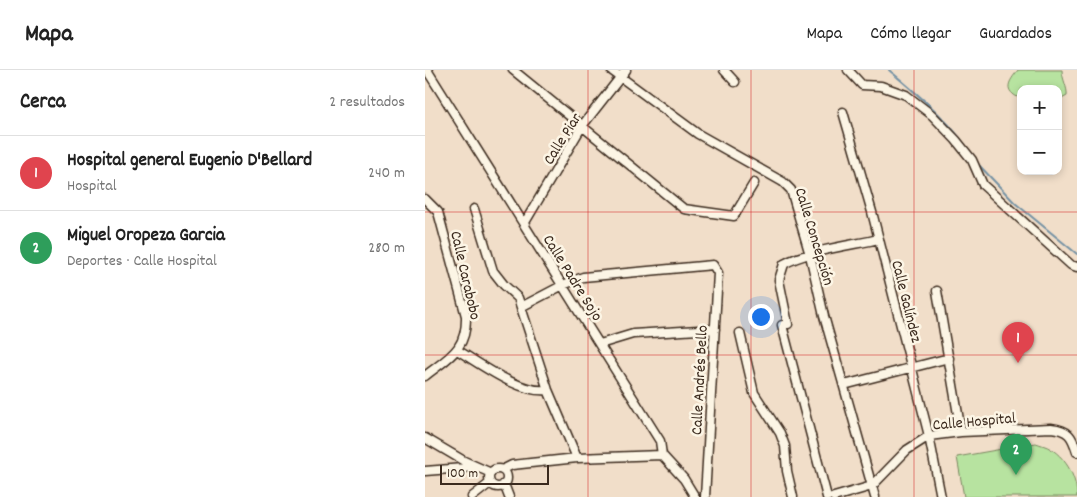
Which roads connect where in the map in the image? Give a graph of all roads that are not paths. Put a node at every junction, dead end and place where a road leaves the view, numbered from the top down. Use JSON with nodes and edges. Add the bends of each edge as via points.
{"nodes":[{"id":1,"x":427,"y":70,"type":"edge"},
{"id":2,"x":513,"y":70,"type":"edge"},
{"id":3,"x":611,"y":70,"type":"edge"},
{"id":4,"x":724,"y":70,"type":"edge"},
{"id":5,"x":848,"y":70,"type":"edge"},
{"id":6,"x":624,"y":74,"type":"edge"},
{"id":7,"x":735,"y":82,"type":"dead end"},
{"id":8,"x":843,"y":112,"type":"dead end"},
{"id":9,"x":582,"y":126,"type":"junction"},
{"id":10,"x":754,"y":183,"type":"dead end"},
{"id":11,"x":425,"y":199,"type":"edge"},
{"id":12,"x":474,"y":209,"type":"dead end"},
{"id":13,"x":524,"y":224,"type":"junction"},
{"id":14,"x":879,"y":239,"type":"junction"},
{"id":15,"x":810,"y":255,"type":"junction"},
{"id":16,"x":1077,"y":267,"type":"edge"},
{"id":17,"x":563,"y":285,"type":"junction"},
{"id":18,"x":937,"y":291,"type":"dead end"},
{"id":19,"x":521,"y":308,"type":"junction"},
{"id":20,"x":715,"y":329,"type":"junction"},
{"id":21,"x":739,"y":333,"type":"dead end"},
{"id":22,"x":600,"y":344,"type":"junction"},
{"id":23,"x":457,"y":350,"type":"junction"},
{"id":24,"x":949,"y":358,"type":"junction"},
{"id":25,"x":910,"y":368,"type":"junction"},
{"id":26,"x":425,"y":376,"type":"edge"},
{"id":27,"x":843,"y":385,"type":"junction"},
{"id":28,"x":548,"y":390,"type":"junction"},
{"id":29,"x":961,"y":432,"type":"junction"},
{"id":30,"x":929,"y":436,"type":"junction"},
{"id":31,"x":425,"y":438,"type":"edge"},
{"id":32,"x":1075,"y":439,"type":"edge"},
{"id":33,"x":1077,"y":452,"type":"edge"},
{"id":34,"x":661,"y":455,"type":"junction"},
{"id":35,"x":577,"y":458,"type":"junction"},
{"id":36,"x":478,"y":466,"type":"junction"},
{"id":37,"x":502,"y":470,"type":"junction"},
{"id":38,"x":425,"y":471,"type":"edge"},
{"id":39,"x":491,"y":473,"type":"junction"},
{"id":40,"x":491,"y":483,"type":"junction"},
{"id":41,"x":504,"y":484,"type":"junction"},
{"id":42,"x":872,"y":486,"type":"junction"},
{"id":43,"x":472,"y":497,"type":"edge"},
{"id":44,"x":509,"y":497,"type":"edge"},
{"id":45,"x":692,"y":497,"type":"edge"},
{"id":46,"x":705,"y":497,"type":"edge"},
{"id":47,"x":793,"y":497,"type":"edge"},
{"id":48,"x":827,"y":497,"type":"edge"},
{"id":49,"x":834,"y":497,"type":"edge"},
{"id":50,"x":875,"y":497,"type":"edge"},
{"id":51,"x":941,"y":497,"type":"edge"}],
"edges":[{"from":1,"to":13,"type":"street","name":"Calle Padre Sojo"},
{"from":2,"to":9,"type":"street"},
{"from":3,"to":6,"type":"street","name":"Calle Concepción"},
{"from":4,"to":7,"type":"street"},
{"from":5,"to":16,"type":"street","via":[[862,85],[881,86],[906,94],[932,115],[967,153],[983,185]]},
{"from":6,"to":9,"type":"street","name":"Calle Piar"},
{"from":6,"to":15,"type":"street","name":"Calle Concepción","via":[[697,134],[788,186]]},
{"from":8,"to":14,"type":"street","name":"Calle Galíndez"},
{"from":9,"to":10,"type":"street","via":[[684,210],[734,216]]},
{"from":9,"to":13,"type":"street","name":"Calle Piar"},
{"from":11,"to":23,"type":"street","name":"Calle Carabobo","via":[[438,212],[465,316],[465,332]]},
{"from":12,"to":19,"type":"street","via":[[493,271],[518,298]]},
{"from":13,"to":17,"type":"street","name":"Calle Padre Sojo"},
{"from":14,"to":15,"type":"street"},
{"from":14,"to":25,"type":"street","name":"Calle Galíndez"},
{"from":15,"to":27,"type":"street","name":"Calle Concepción"},
{"from":15,"to":48,"type":"street","via":[[784,264],[779,280],[785,324]]},
{"from":17,"to":19,"type":"street"},
{"from":17,"to":20,"type":"street","name":"Calle Andrés Bello","via":[[583,277],[713,265],[717,273]]},
{"from":17,"to":22,"type":"street","name":"Calle Padre Sojo"},
{"from":18,"to":24,"type":"street"},
{"from":19,"to":28,"type":"street"},
{"from":20,"to":22,"type":"street","via":[[633,334]]},
{"from":20,"to":46,"type":"street","name":"Calle Andrés Bello"},
{"from":21,"to":47,"type":"street","via":[[754,392],[780,432],[785,446]]},
{"from":22,"to":34,"type":"street","name":"Calle Padre Sojo","via":[[660,441]]},
{"from":23,"to":26,"type":"street"},
{"from":23,"to":28,"type":"street","via":[[516,383],[539,391]]},
{"from":24,"to":25,"type":"street"},
{"from":24,"to":29,"type":"street"},
{"from":25,"to":27,"type":"street"},
{"from":25,"to":30,"type":"street","name":"Calle Galíndez"},
{"from":27,"to":42,"type":"street","name":"Calle Concepción"},
{"from":28,"to":35,"type":"street"},
{"from":29,"to":30,"type":"street","name":"Calle Hospital"},
{"from":29,"to":32,"type":"street","name":"Calle Hospital","via":[[1051,428],[1061,429]]},
{"from":30,"to":42,"type":"street","name":"Calle Hospital","via":[[907,450]]},
{"from":30,"to":51,"type":"street","name":"Calle Galíndez"},
{"from":31,"to":36,"type":"street"},
{"from":32,"to":33,"type":"street"},
{"from":34,"to":35,"type":"street"},
{"from":34,"to":45,"type":"street","name":"Calle Padre Sojo","via":[[684,479]]},
{"from":35,"to":37,"type":"street","via":[[512,465]]},
{"from":36,"to":38,"type":"street"},
{"from":36,"to":39,"type":"street"},
{"from":37,"to":39,"type":"street"},
{"from":37,"to":41,"type":"street","via":[[507,477]]},
{"from":39,"to":40,"type":"street"},
{"from":40,"to":41,"type":"street","via":[[496,486]]},
{"from":40,"to":43,"type":"street"},
{"from":41,"to":44,"type":"street"},
{"from":42,"to":49,"type":"street","name":"Calle Hospital"},
{"from":42,"to":50,"type":"street","name":"Calle Concepción"}]}
